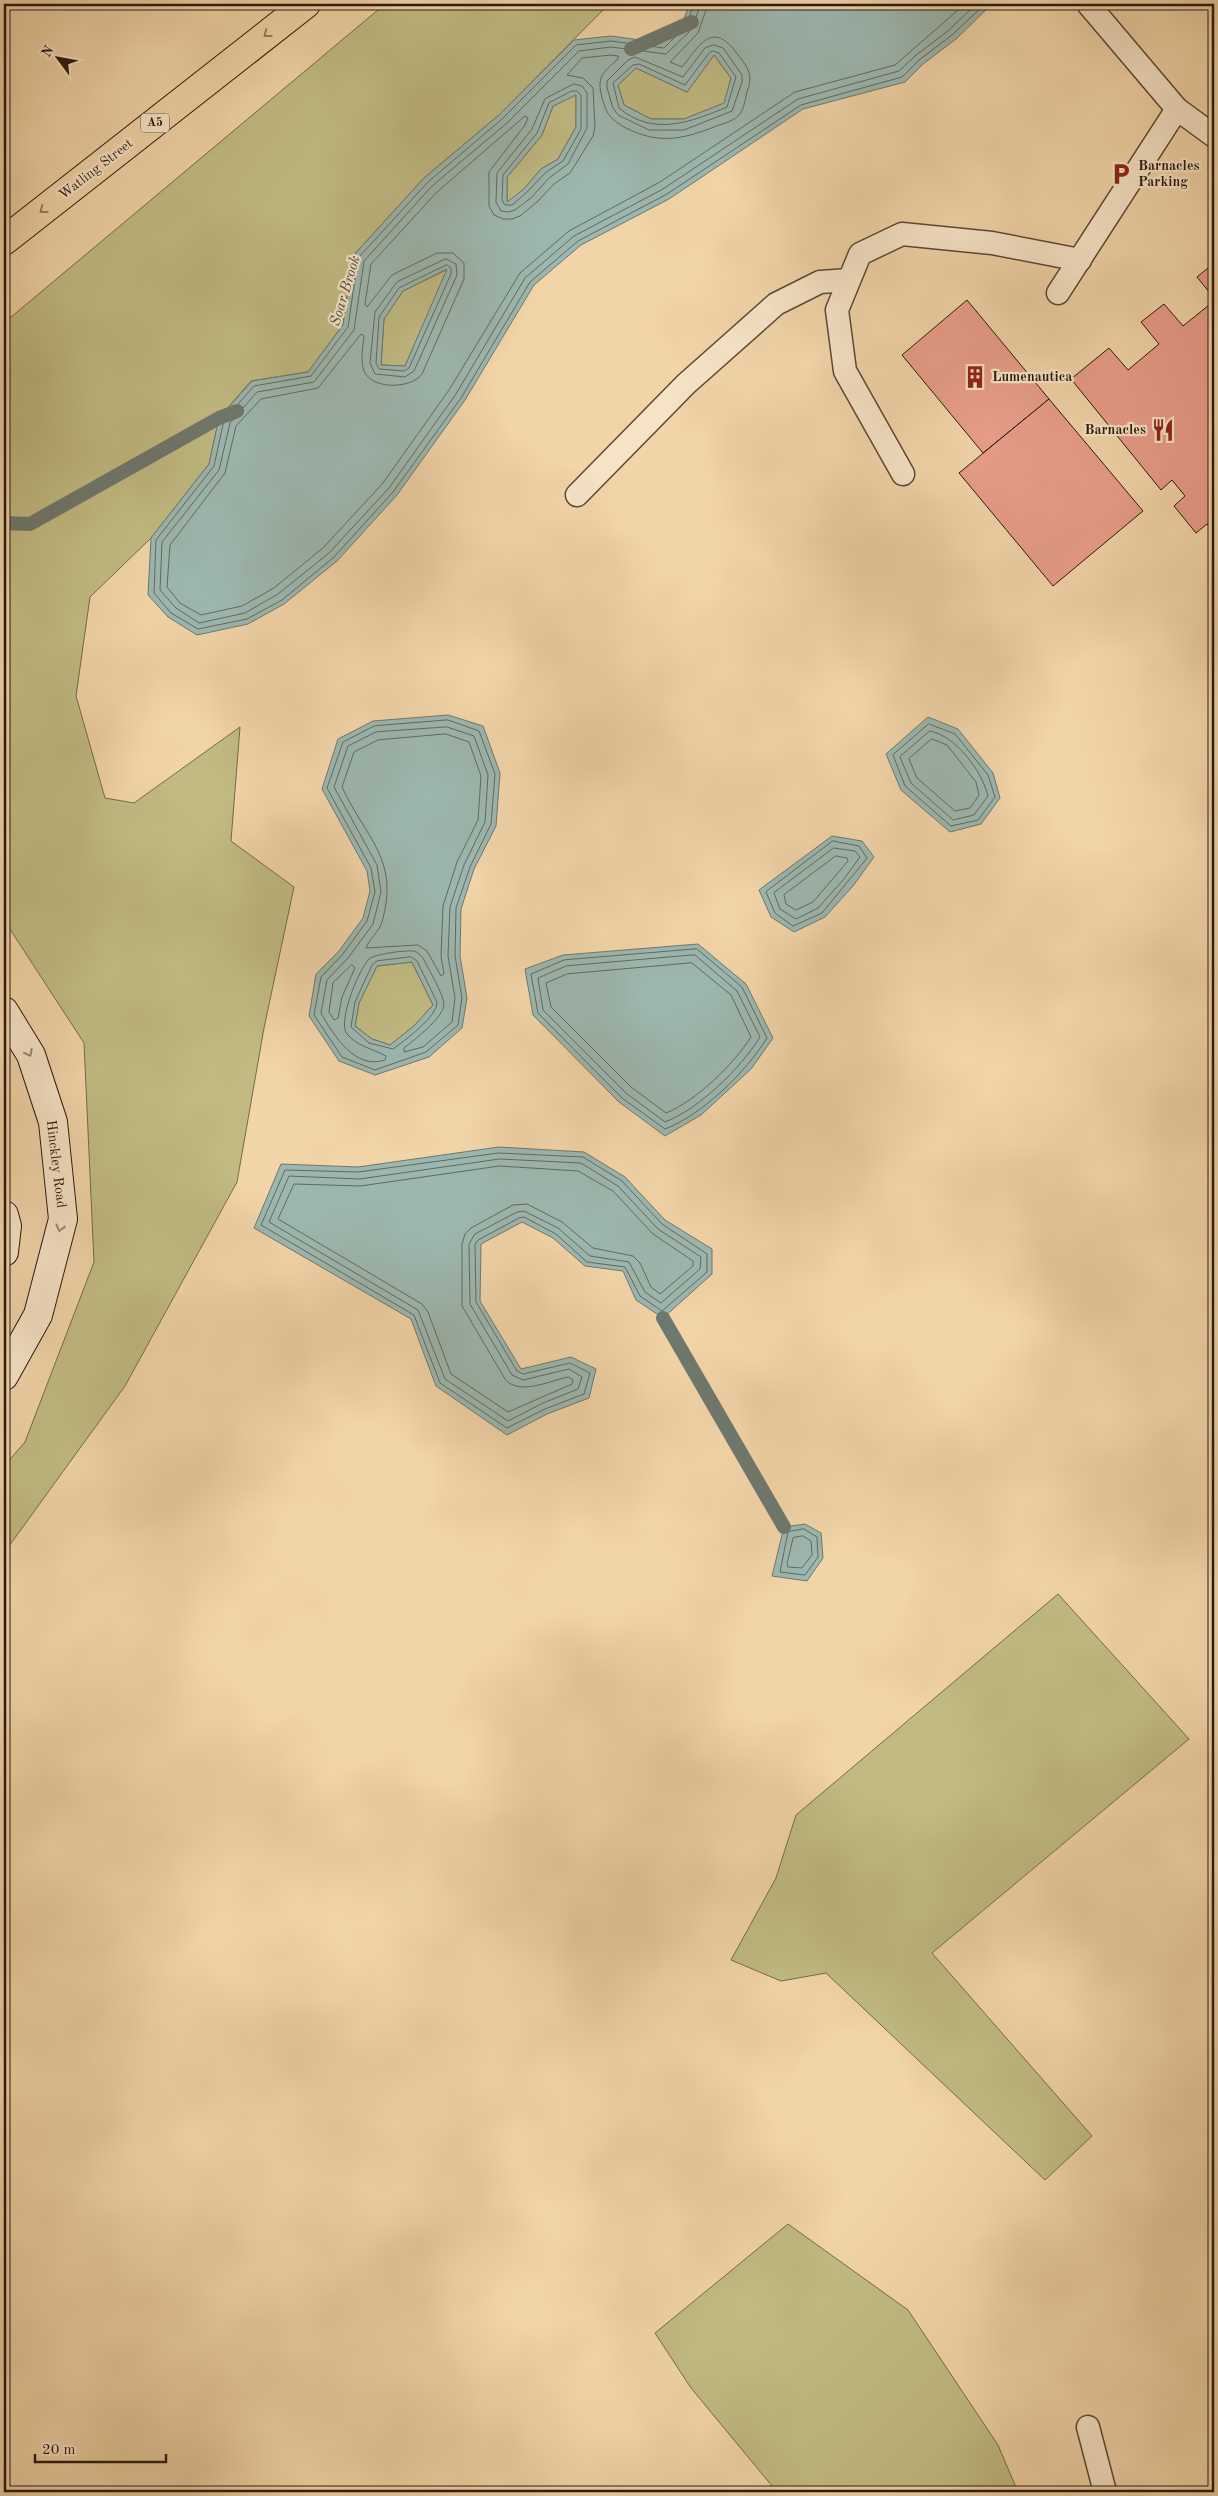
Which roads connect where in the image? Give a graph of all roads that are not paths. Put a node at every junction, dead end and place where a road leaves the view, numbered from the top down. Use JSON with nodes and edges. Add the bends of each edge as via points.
{"nodes":[{"id":1,"x":306,"y":4,"type":"edge"},
{"id":2,"x":1088,"y":4,"type":"edge"},
{"id":3,"x":1177,"y":109,"type":"junction"},
{"id":4,"x":1214,"y":136,"type":"edge"},
{"id":5,"x":4,"y":242,"type":"edge"},
{"id":6,"x":1080,"y":260,"type":"junction"},
{"id":7,"x":849,"y":280,"type":"junction"},
{"id":8,"x":1058,"y":293,"type":"dead end"},
{"id":9,"x":903,"y":474,"type":"dead end"},
{"id":10,"x":576,"y":495,"type":"dead end"},
{"id":11,"x":4,"y":1011,"type":"edge"},
{"id":12,"x":4,"y":1215,"type":"edge"},
{"id":13,"x":4,"y":1252,"type":"edge"},
{"id":14,"x":4,"y":1376,"type":"edge"},
{"id":15,"x":1088,"y":2427,"type":"dead end"},
{"id":16,"x":1105,"y":2492,"type":"edge"}],
"edges":[{"from":1,"to":5,"type":"highway","name":"Watling Street","number":"A5","one_way":true},
{"from":2,"to":3,"type":"lane"},
{"from":3,"to":4,"type":"lane"},
{"from":3,"to":6,"type":"lane"},
{"from":6,"to":7,"type":"lane","via":[[992,243],[902,234],[860,254]]},
{"from":6,"to":8,"type":"lane"},
{"from":7,"to":9,"type":"lane","via":[[837,310],[846,370]]},
{"from":7,"to":10,"type":"lane","via":[[820,282],[776,304],[686,384]]},
{"from":11,"to":14,"type":"main road","name":"Hinckley Road","one_way":true,"via":[[31,1055],[52,1122],[63,1219],[38,1315]]},
{"from":12,"to":13,"type":"main road","via":[[7,1226]]},
{"from":15,"to":16,"type":"lane"}]}
